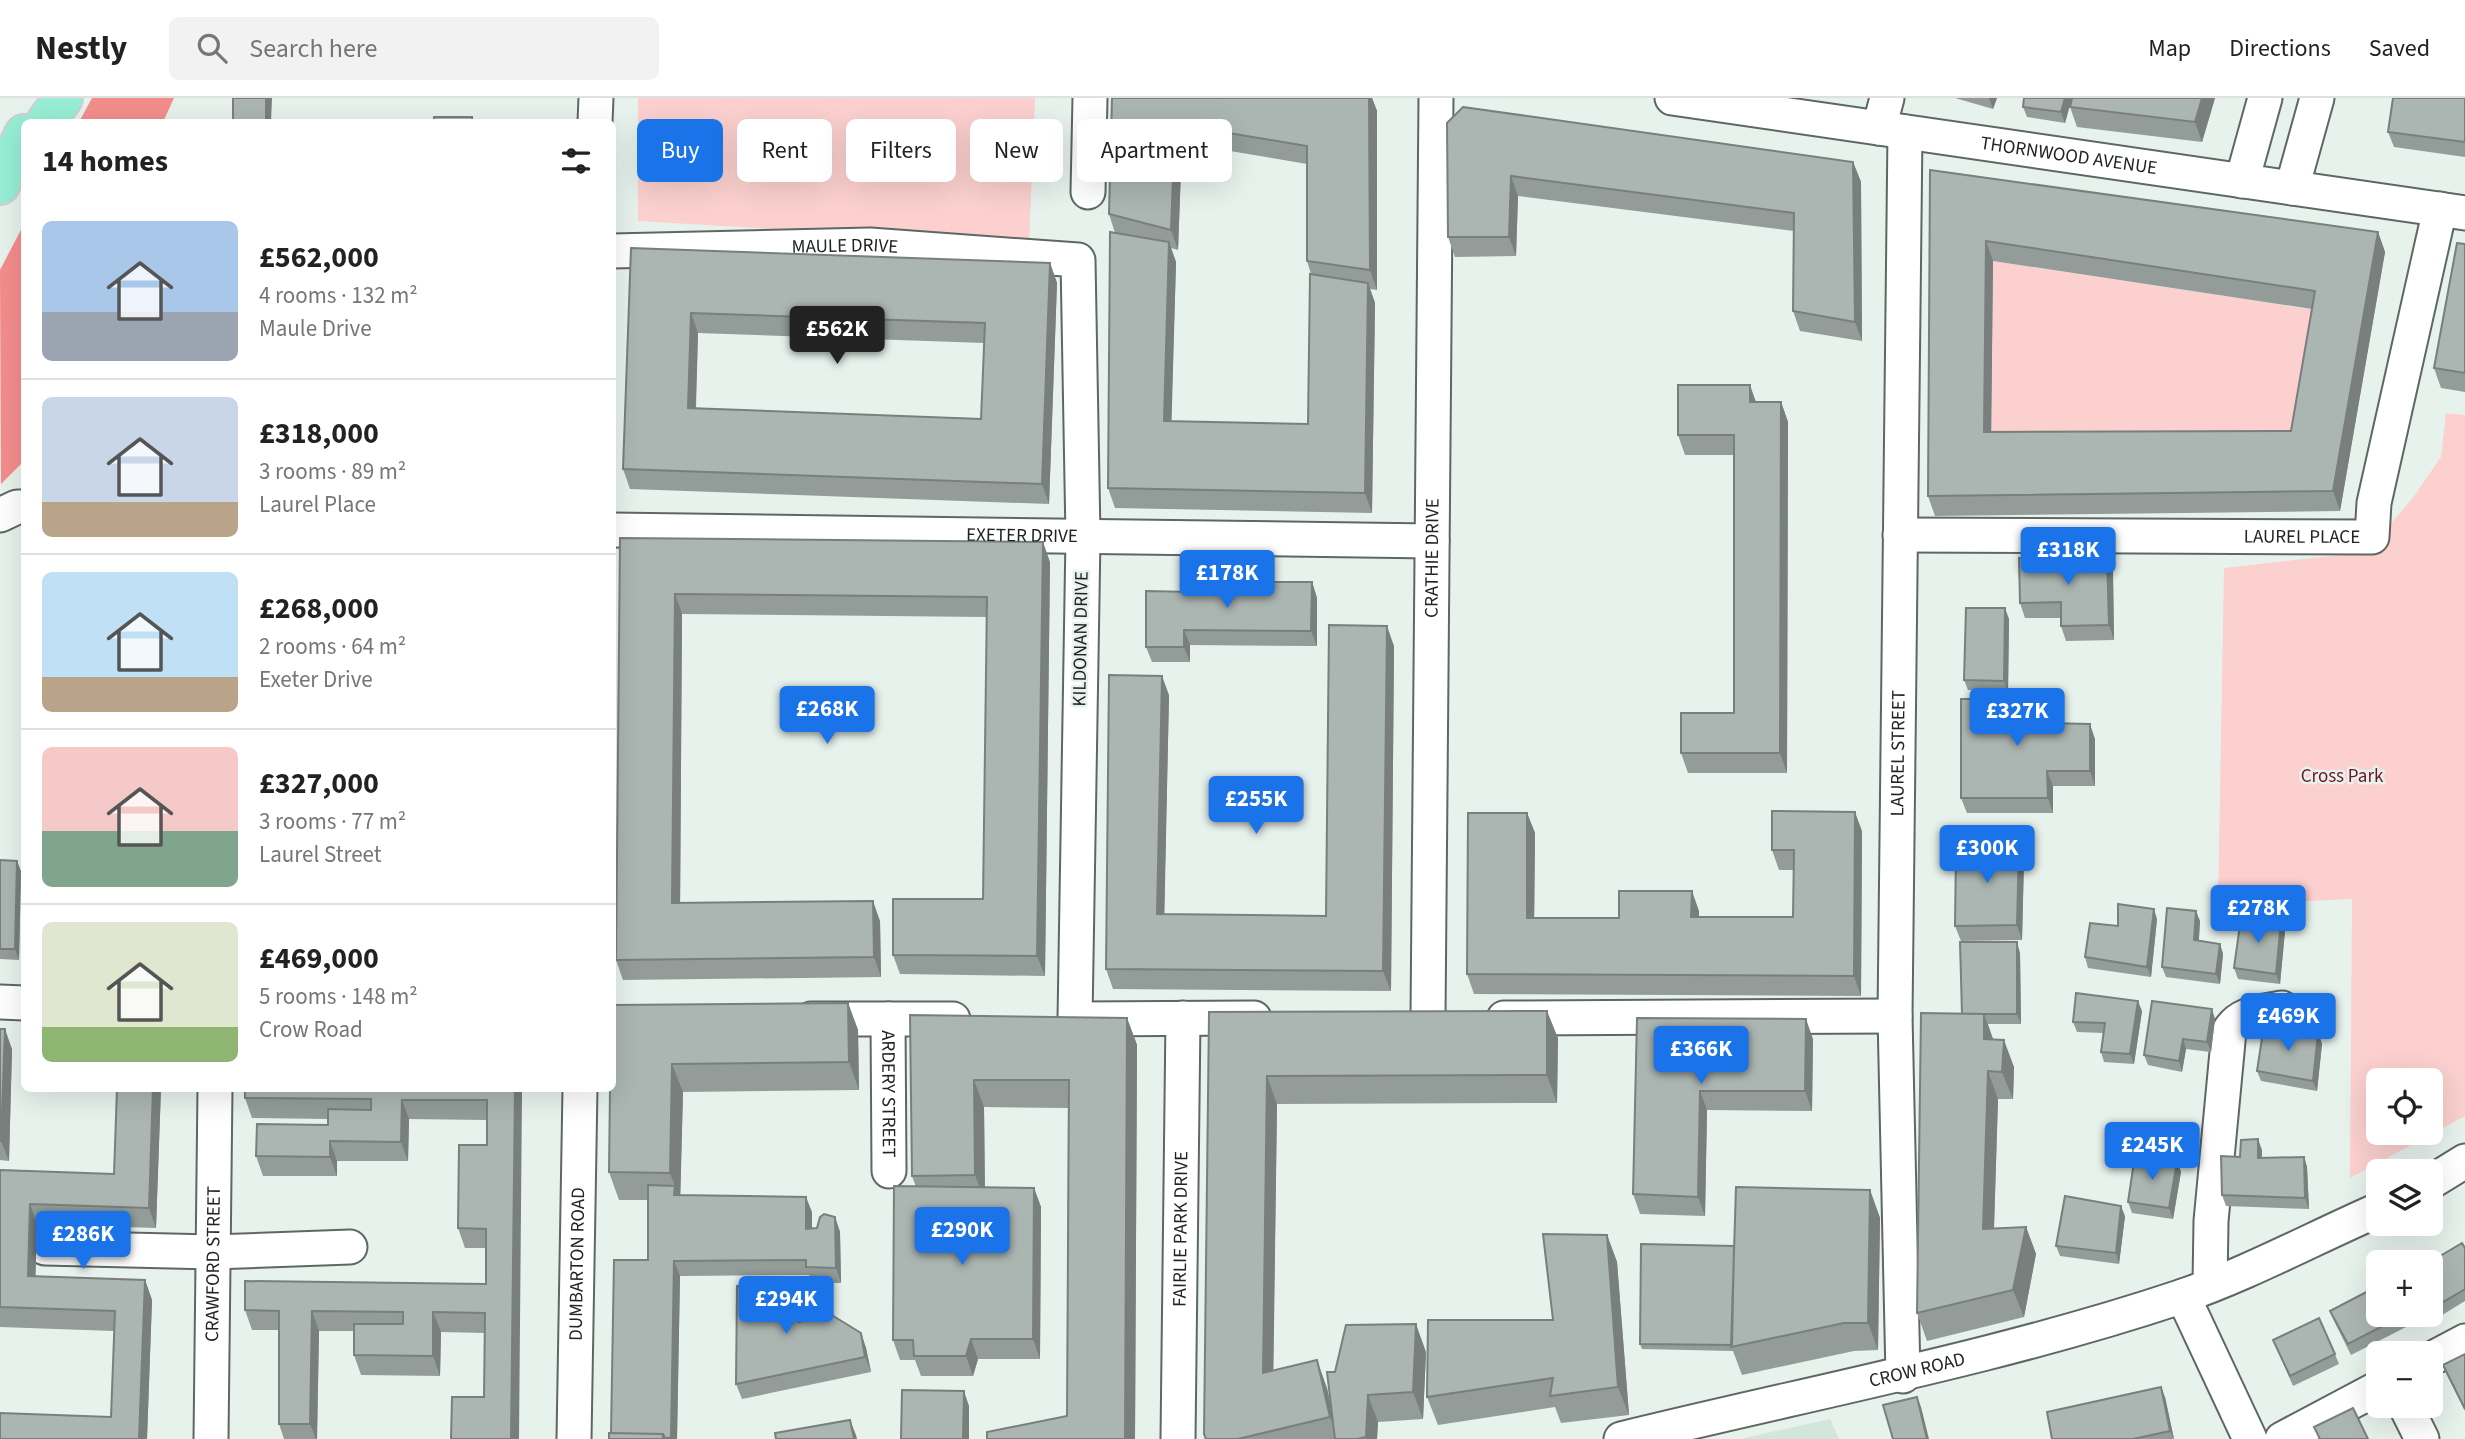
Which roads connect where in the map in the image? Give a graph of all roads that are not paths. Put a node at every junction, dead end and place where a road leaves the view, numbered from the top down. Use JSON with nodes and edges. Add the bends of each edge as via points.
{"nodes":[{"id":1,"x":42,"y":98,"type":"edge"},
{"id":2,"x":62,"y":98,"type":"edge"},
{"id":3,"x":596,"y":98,"type":"edge"},
{"id":4,"x":1090,"y":98,"type":"edge"},
{"id":5,"x":1436,"y":98,"type":"edge"},
{"id":6,"x":1672,"y":98,"type":"edge"},
{"id":7,"x":2265,"y":98,"type":"edge"},
{"id":8,"x":2317,"y":98,"type":"edge"},
{"id":9,"x":1824,"y":109,"type":"edge"},
{"id":10,"x":32,"y":119,"type":"edge"},
{"id":11,"x":48,"y":119,"type":"edge"},
{"id":12,"x":595,"y":119,"type":"edge"},
{"id":13,"x":1891,"y":119,"type":"edge"},
{"id":14,"x":21,"y":141,"type":"edge"},
{"id":15,"x":21,"y":157,"type":"edge"},
{"id":16,"x":2242,"y":181,"type":"junction"},
{"id":17,"x":0,"y":187,"type":"edge"},
{"id":18,"x":2292,"y":188,"type":"junction"},
{"id":19,"x":1088,"y":192,"type":"dead end"},
{"id":20,"x":2453,"y":211,"type":"edge"},
{"id":21,"x":616,"y":251,"type":"edge"},
{"id":22,"x":1078,"y":260,"type":"joint"},
{"id":23,"x":21,"y":507,"type":"edge"},
{"id":24,"x":0,"y":515,"type":"edge"},
{"id":25,"x":616,"y":530,"type":"edge"},
{"id":26,"x":1900,"y":535,"type":"junction"},
{"id":27,"x":1083,"y":537,"type":"junction"},
{"id":28,"x":1432,"y":541,"type":"junction"},
{"id":29,"x":0,"y":1002,"type":"edge"},
{"id":30,"x":21,"y":1003,"type":"edge"},
{"id":31,"x":2282,"y":1008,"type":"dead end"},
{"id":32,"x":1895,"y":1016,"type":"junction"},
{"id":33,"x":1183,"y":1018,"type":"junction"},
{"id":34,"x":1292,"y":1018,"type":"edge"},
{"id":35,"x":888,"y":1019,"type":"junction"},
{"id":36,"x":982,"y":1019,"type":"edge"},
{"id":37,"x":780,"y":1020,"type":"edge"},
{"id":38,"x":215,"y":1092,"type":"edge"},
{"id":39,"x":580,"y":1092,"type":"edge"},
{"id":40,"x":2465,"y":1161,"type":"edge"},
{"id":41,"x":889,"y":1171,"type":"dead end"},
{"id":42,"x":2443,"y":1175,"type":"edge"},
{"id":43,"x":2366,"y":1215,"type":"edge"},
{"id":44,"x":350,"y":1247,"type":"dead end"},
{"id":45,"x":45,"y":1248,"type":"dead end"},
{"id":46,"x":213,"y":1252,"type":"junction"},
{"id":47,"x":2196,"y":1290,"type":"junction"},
{"id":48,"x":2465,"y":1341,"type":"edge"},
{"id":49,"x":2443,"y":1353,"type":"edge"},
{"id":50,"x":1903,"y":1376,"type":"junction"},
{"id":51,"x":2366,"y":1394,"type":"edge"},
{"id":52,"x":2412,"y":1418,"type":"edge"},
{"id":53,"x":211,"y":1439,"type":"edge"},
{"id":54,"x":574,"y":1439,"type":"edge"},
{"id":55,"x":1178,"y":1439,"type":"edge"},
{"id":56,"x":1621,"y":1439,"type":"edge"},
{"id":57,"x":2249,"y":1439,"type":"edge"},
{"id":58,"x":2282,"y":1439,"type":"edge"},
{"id":59,"x":2422,"y":1439,"type":"edge"}],
"edges":[{"from":1,"to":10,"type":"main road"},
{"from":2,"to":11,"type":"main road"},
{"from":3,"to":12,"type":"street"},
{"from":4,"to":19,"type":"street"},
{"from":5,"to":28,"type":"street","name":"CRATHIE DRIVE"},
{"from":6,"to":9,"type":"street","name":"THORNWOOD AVENUE"},
{"from":7,"to":16,"type":"street"},
{"from":8,"to":18,"type":"street"},
{"from":9,"to":13,"type":"street","name":"THORNWOOD AVENUE"},
{"from":13,"to":16,"type":"street","name":"THORNWOOD AVENUE"},
{"from":13,"to":26,"type":"street","name":"LAUREL STREET"},
{"from":14,"to":17,"type":"main road"},
{"from":15,"to":17,"type":"main road"},
{"from":16,"to":18,"type":"street","name":"THORNWOOD AVENUE"},
{"from":18,"to":20,"type":"street","name":"THORNWOOD AVENUE"},
{"from":20,"to":26,"type":"street","name":"LAUREL PLACE","via":[[2374,503],[2372,537]]},
{"from":21,"to":22,"type":"street","name":"MAULE DRIVE","via":[[870,245]]},
{"from":22,"to":27,"type":"street","name":"KILDONAN DRIVE"},
{"from":23,"to":24,"type":"street"},
{"from":25,"to":27,"type":"street","name":"EXETER DRIVE"},
{"from":26,"to":32,"type":"street","name":"LAUREL STREET"},
{"from":27,"to":28,"type":"street","name":"EXETER DRIVE"},
{"from":27,"to":33,"type":"street","name":"KILDONAN DRIVE","via":[[1062,1019]]},
{"from":28,"to":32,"type":"street","name":"CRATHIE DRIVE","via":[[1414,1018]]},
{"from":29,"to":30,"type":"street"},
{"from":31,"to":47,"type":"street","via":[[2250,1014],[2235,1021],[2229,1031],[2211,1221]]},
{"from":32,"to":50,"type":"street","name":"LAUREL STREET"},
{"from":33,"to":34,"type":"street"},
{"from":33,"to":55,"type":"street","name":"FAIRLIE PARK DRIVE"},
{"from":35,"to":36,"type":"street"},
{"from":35,"to":37,"type":"street"},
{"from":35,"to":41,"type":"street","name":"ARDERY STREET"},
{"from":38,"to":46,"type":"street","name":"CRAWFORD STREET"},
{"from":39,"to":54,"type":"street","name":"DUMBARTON ROAD"},
{"from":40,"to":42,"type":"street"},
{"from":43,"to":47,"type":"street","name":"CROW ROAD"},
{"from":44,"to":46,"type":"street"},
{"from":45,"to":46,"type":"street"},
{"from":46,"to":53,"type":"street","name":"CRAWFORD STREET"},
{"from":47,"to":50,"type":"street","name":"CROW ROAD","via":[[2047,1339]]},
{"from":47,"to":57,"type":"street"},
{"from":48,"to":49,"type":"street"},
{"from":50,"to":56,"type":"street","name":"CROW ROAD"},
{"from":51,"to":58,"type":"street"},
{"from":52,"to":59,"type":"street"}]}
